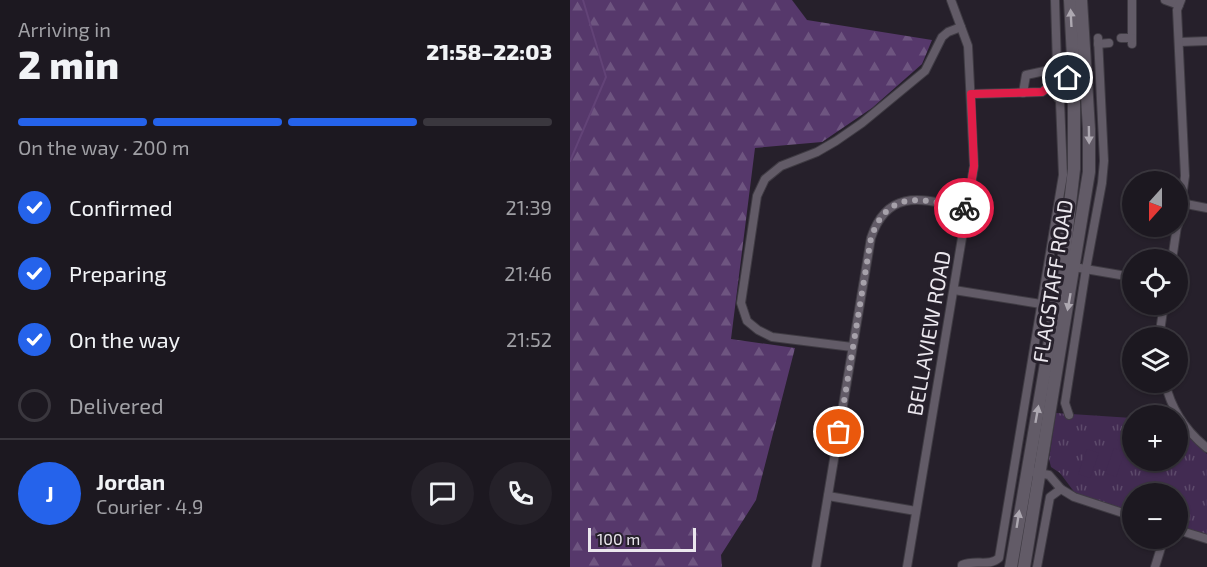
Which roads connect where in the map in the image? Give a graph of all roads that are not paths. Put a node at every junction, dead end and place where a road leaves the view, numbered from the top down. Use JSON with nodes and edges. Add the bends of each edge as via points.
{"nodes":[{"id":1,"x":951,"y":0,"type":"edge"},
{"id":2,"x":1055,"y":0,"type":"edge"},
{"id":3,"x":1070,"y":0,"type":"edge"},
{"id":4,"x":1081,"y":0,"type":"edge"},
{"id":5,"x":1131,"y":0,"type":"edge"},
{"id":6,"x":1165,"y":0,"type":"edge"},
{"id":7,"x":1180,"y":3,"type":"edge"},
{"id":8,"x":961,"y":27,"type":"junction"},
{"id":9,"x":1121,"y":38,"type":"dead end"},
{"id":10,"x":1207,"y":41,"type":"edge"},
{"id":11,"x":1179,"y":42,"type":"junction"},
{"id":12,"x":1109,"y":43,"type":"dead end"},
{"id":13,"x":1080,"y":77,"type":"junction"},
{"id":14,"x":1050,"y":87,"type":"junction"},
{"id":15,"x":1023,"y":93,"type":"junction"},
{"id":16,"x":971,"y":94,"type":"junction"},
{"id":17,"x":1185,"y":171,"type":"edge"},
{"id":18,"x":1188,"y":204,"type":"edge"},
{"id":19,"x":967,"y":208,"type":"junction"},
{"id":20,"x":1207,"y":208,"type":"edge"},
{"id":21,"x":1074,"y":267,"type":"junction"},
{"id":22,"x":1122,"y":275,"type":"edge"},
{"id":23,"x":954,"y":290,"type":"junction"},
{"id":24,"x":1041,"y":304,"type":"junction"},
{"id":25,"x":852,"y":346,"type":"junction"},
{"id":26,"x":1169,"y":393,"type":"edge"},
{"id":27,"x":1069,"y":415,"type":"dead end"},
{"id":28,"x":1207,"y":448,"type":"edge"},
{"id":29,"x":1032,"y":472,"type":"junction"},
{"id":30,"x":1061,"y":489,"type":"junction"},
{"id":31,"x":828,"y":496,"type":"junction"},
{"id":32,"x":916,"y":511,"type":"junction"},
{"id":33,"x":1122,"y":513,"type":"edge"},
{"id":34,"x":1188,"y":533,"type":"edge"},
{"id":35,"x":1207,"y":539,"type":"edge"},
{"id":36,"x":1161,"y":549,"type":"edge"},
{"id":37,"x":816,"y":567,"type":"edge"},
{"id":38,"x":907,"y":567,"type":"edge"},
{"id":39,"x":962,"y":567,"type":"edge"},
{"id":40,"x":1011,"y":567,"type":"edge"},
{"id":41,"x":1024,"y":567,"type":"edge"},
{"id":42,"x":1037,"y":567,"type":"edge"},
{"id":43,"x":1155,"y":567,"type":"edge"}],
"edges":[{"from":1,"to":8,"type":"street","name":"BELLAVIEW ROAD"},
{"from":2,"to":15,"type":"street","via":[[1057,66],[1026,75]]},
{"from":13,"to":3,"type":"main road","name":"FLAGSTAFF ROAD","one_way":true},
{"from":4,"to":13,"type":"main road","name":"FLAGSTAFF ROAD"},
{"from":5,"to":9,"type":"street","via":[[1132,41]]},
{"from":6,"to":7,"type":"street"},
{"from":7,"to":11,"type":"street"},
{"from":8,"to":16,"type":"street","name":"BELLAVIEW ROAD","via":[[968,46]]},
{"from":8,"to":25,"type":"street","via":[[942,37],[925,71],[836,141],[781,166],[765,179],[757,196],[741,303],[747,321],[772,337]]},
{"from":10,"to":11,"type":"street"},
{"from":11,"to":17,"type":"street"},
{"from":12,"to":21,"type":"street","via":[[1098,41],[1102,183]]},
{"from":13,"to":14,"type":"street","via":[[1058,80]]},
{"from":13,"to":21,"type":"main road","name":"FLAGSTAFF ROAD","via":[[1089,129],[1089,172]]},
{"from":14,"to":15,"type":"street","via":[[1042,92]]},
{"from":14,"to":24,"type":"street","name":"FLAGSTAFF ROAD","via":[[1060,101],[1063,175]]},
{"from":15,"to":16,"type":"street"},
{"from":16,"to":19,"type":"street","name":"BELLAVIEW ROAD","via":[[974,166]]},
{"from":18,"to":20,"type":"street"},
{"from":19,"to":23,"type":"street","name":"BELLAVIEW ROAD"},
{"from":19,"to":25,"type":"street","via":[[925,200],[905,201],[888,208],[876,222]]},
{"from":21,"to":22,"type":"street"},
{"from":21,"to":27,"type":"street","via":[[1065,403]]},
{"from":21,"to":29,"type":"main road","name":"FLAGSTAFF ROAD"},
{"from":23,"to":24,"type":"street"},
{"from":23,"to":32,"type":"street","name":"BELLAVIEW ROAD"},
{"from":24,"to":39,"type":"street","name":"FLAGSTAFF ROAD","via":[[999,558],[990,565],[968,562]]},
{"from":25,"to":31,"type":"street"},
{"from":26,"to":28,"type":"street","via":[[1185,426]]},
{"from":29,"to":30,"type":"street","via":[[1049,475]]},
{"from":40,"to":29,"type":"main road","name":"FLAGSTAFF ROAD","one_way":true},
{"from":29,"to":41,"type":"main road","name":"FLAGSTAFF ROAD"},
{"from":30,"to":33,"type":"street"},
{"from":30,"to":42,"type":"street","via":[[1050,496]]},
{"from":31,"to":32,"type":"street"},
{"from":31,"to":37,"type":"street"},
{"from":32,"to":38,"type":"street","name":"BELLAVIEW ROAD"},
{"from":34,"to":35,"type":"street"},
{"from":36,"to":43,"type":"street"}]}
